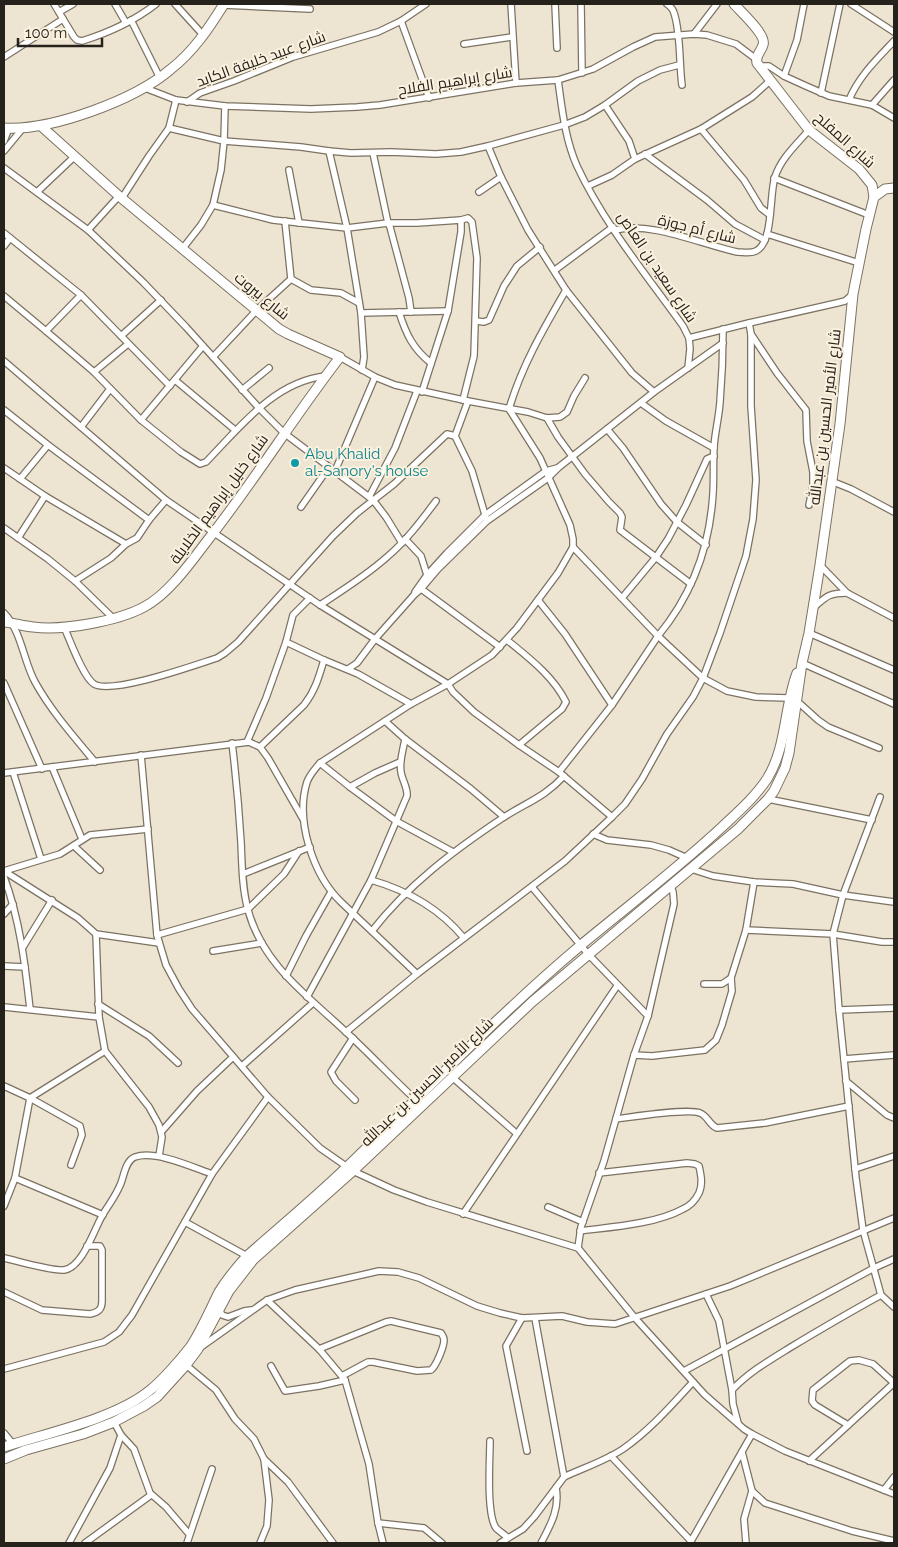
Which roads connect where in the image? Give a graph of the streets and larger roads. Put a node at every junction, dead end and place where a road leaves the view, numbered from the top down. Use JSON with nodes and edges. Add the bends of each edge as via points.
{"nodes":[{"id":1,"x":54,"y":4,"type":"edge"},
{"id":2,"x":73,"y":4,"type":"edge"},
{"id":3,"x":115,"y":4,"type":"edge"},
{"id":4,"x":156,"y":4,"type":"edge"},
{"id":5,"x":175,"y":4,"type":"edge"},
{"id":6,"x":224,"y":4,"type":"edge"},
{"id":7,"x":426,"y":4,"type":"edge"},
{"id":8,"x":511,"y":4,"type":"edge"},
{"id":9,"x":555,"y":4,"type":"edge"},
{"id":10,"x":581,"y":4,"type":"edge"},
{"id":11,"x":667,"y":4,"type":"edge"},
{"id":12,"x":717,"y":4,"type":"edge"},
{"id":13,"x":734,"y":4,"type":"edge"},
{"id":14,"x":804,"y":4,"type":"edge"},
{"id":15,"x":840,"y":4,"type":"edge"},
{"id":16,"x":851,"y":4,"type":"edge"},
{"id":17,"x":310,"y":9,"type":"dead end"},
{"id":18,"x":59,"y":12,"type":"junction"},
{"id":19,"x":63,"y":19,"type":"junction"},
{"id":20,"x":401,"y":21,"type":"junction"},
{"id":21,"x":128,"y":22,"type":"junction"},
{"id":22,"x":894,"y":32,"type":"edge"},
{"id":23,"x":678,"y":34,"type":"junction"},
{"id":24,"x":694,"y":34,"type":"junction"},
{"id":25,"x":204,"y":36,"type":"junction"},
{"id":26,"x":512,"y":37,"type":"junction"},
{"id":27,"x":894,"y":41,"type":"edge"},
{"id":28,"x":464,"y":44,"type":"dead end"},
{"id":29,"x":557,"y":48,"type":"dead end"},
{"id":30,"x":4,"y":57,"type":"edge"},
{"id":31,"x":756,"y":60,"type":"junction"},
{"id":32,"x":679,"y":65,"type":"junction"},
{"id":33,"x":762,"y":69,"type":"junction"},
{"id":34,"x":582,"y":73,"type":"junction"},
{"id":35,"x":784,"y":76,"type":"junction"},
{"id":36,"x":160,"y":78,"type":"junction"},
{"id":37,"x":558,"y":80,"type":"junction"},
{"id":38,"x":771,"y":80,"type":"junction"},
{"id":39,"x":894,"y":80,"type":"edge"},
{"id":40,"x":516,"y":83,"type":"junction"},
{"id":41,"x":682,"y":85,"type":"dead end"},
{"id":42,"x":145,"y":88,"type":"junction"},
{"id":43,"x":822,"y":93,"type":"junction"},
{"id":44,"x":429,"y":98,"type":"junction"},
{"id":45,"x":176,"y":100,"type":"junction"},
{"id":46,"x":849,"y":100,"type":"junction"},
{"id":47,"x":186,"y":102,"type":"junction"},
{"id":48,"x":605,"y":105,"type":"junction"},
{"id":49,"x":872,"y":105,"type":"junction"},
{"id":50,"x":225,"y":106,"type":"junction"},
{"id":51,"x":894,"y":118,"type":"edge"},
{"id":52,"x":564,"y":125,"type":"junction"},
{"id":53,"x":41,"y":126,"type":"junction"},
{"id":54,"x":7,"y":128,"type":"edge"},
{"id":55,"x":23,"y":128,"type":"junction"},
{"id":56,"x":169,"y":128,"type":"junction"},
{"id":57,"x":701,"y":129,"type":"junction"},
{"id":58,"x":810,"y":130,"type":"junction"},
{"id":59,"x":4,"y":141,"type":"edge"},
{"id":60,"x":224,"y":141,"type":"junction"},
{"id":61,"x":488,"y":146,"type":"junction"},
{"id":62,"x":4,"y":150,"type":"edge"},
{"id":63,"x":329,"y":151,"type":"junction"},
{"id":64,"x":372,"y":153,"type":"junction"},
{"id":65,"x":645,"y":154,"type":"junction"},
{"id":66,"x":74,"y":157,"type":"junction"},
{"id":67,"x":634,"y":159,"type":"junction"},
{"id":68,"x":4,"y":168,"type":"edge"},
{"id":69,"x":289,"y":170,"type":"dead end"},
{"id":70,"x":501,"y":177,"type":"junction"},
{"id":71,"x":774,"y":178,"type":"junction"},
{"id":72,"x":588,"y":186,"type":"junction"},
{"id":73,"x":894,"y":188,"type":"edge"},
{"id":74,"x":37,"y":192,"type":"junction"},
{"id":75,"x":479,"y":192,"type":"dead end"},
{"id":76,"x":121,"y":197,"type":"junction"},
{"id":77,"x":874,"y":197,"type":"junction"},
{"id":78,"x":213,"y":205,"type":"junction"},
{"id":79,"x":770,"y":215,"type":"junction"},
{"id":80,"x":869,"y":215,"type":"junction"},
{"id":81,"x":461,"y":220,"type":"junction"},
{"id":82,"x":285,"y":221,"type":"junction"},
{"id":83,"x":299,"y":223,"type":"junction"},
{"id":84,"x":388,"y":224,"type":"junction"},
{"id":85,"x":347,"y":228,"type":"junction"},
{"id":86,"x":614,"y":228,"type":"junction"},
{"id":87,"x":88,"y":230,"type":"junction"},
{"id":88,"x":4,"y":233,"type":"edge"},
{"id":89,"x":766,"y":237,"type":"junction"},
{"id":90,"x":10,"y":238,"type":"junction"},
{"id":91,"x":4,"y":246,"type":"edge"},
{"id":92,"x":540,"y":247,"type":"junction"},
{"id":93,"x":183,"y":248,"type":"junction"},
{"id":94,"x":859,"y":263,"type":"junction"},
{"id":95,"x":555,"y":270,"type":"junction"},
{"id":96,"x":291,"y":279,"type":"junction"},
{"id":97,"x":566,"y":290,"type":"junction"},
{"id":98,"x":853,"y":294,"type":"junction"},
{"id":99,"x":81,"y":295,"type":"junction"},
{"id":100,"x":4,"y":296,"type":"edge"},
{"id":101,"x":161,"y":300,"type":"junction"},
{"id":102,"x":359,"y":303,"type":"junction"},
{"id":103,"x":257,"y":310,"type":"junction"},
{"id":104,"x":448,"y":311,"type":"junction"},
{"id":105,"x":361,"y":312,"type":"junction"},
{"id":106,"x":399,"y":312,"type":"junction"},
{"id":107,"x":411,"y":312,"type":"junction"},
{"id":108,"x":476,"y":321,"type":"junction"},
{"id":109,"x":749,"y":323,"type":"junction"},
{"id":110,"x":723,"y":329,"type":"junction"},
{"id":111,"x":46,"y":331,"type":"junction"},
{"id":112,"x":751,"y":334,"type":"junction"},
{"id":113,"x":121,"y":336,"type":"junction"},
{"id":114,"x":689,"y":338,"type":"junction"},
{"id":115,"x":723,"y":343,"type":"junction"},
{"id":116,"x":128,"y":344,"type":"junction"},
{"id":117,"x":203,"y":346,"type":"junction"},
{"id":118,"x":213,"y":357,"type":"junction"},
{"id":119,"x":340,"y":357,"type":"junction"},
{"id":120,"x":4,"y":361,"type":"edge"},
{"id":121,"x":431,"y":363,"type":"junction"},
{"id":122,"x":269,"y":368,"type":"dead end"},
{"id":123,"x":688,"y":368,"type":"junction"},
{"id":124,"x":362,"y":370,"type":"junction"},
{"id":125,"x":94,"y":372,"type":"junction"},
{"id":126,"x":325,"y":376,"type":"junction"},
{"id":127,"x":375,"y":377,"type":"junction"},
{"id":128,"x":586,"y":378,"type":"dead end"},
{"id":129,"x":172,"y":383,"type":"junction"},
{"id":130,"x":110,"y":389,"type":"junction"},
{"id":131,"x":242,"y":390,"type":"junction"},
{"id":132,"x":420,"y":391,"type":"junction"},
{"id":133,"x":654,"y":392,"type":"junction"},
{"id":134,"x":465,"y":401,"type":"junction"},
{"id":135,"x":641,"y":403,"type":"junction"},
{"id":136,"x":259,"y":408,"type":"junction"},
{"id":137,"x":509,"y":409,"type":"junction"},
{"id":138,"x":4,"y":410,"type":"edge"},
{"id":139,"x":547,"y":418,"type":"junction"},
{"id":140,"x":141,"y":420,"type":"junction"},
{"id":141,"x":81,"y":428,"type":"junction"},
{"id":142,"x":607,"y":429,"type":"junction"},
{"id":143,"x":236,"y":430,"type":"junction"},
{"id":144,"x":284,"y":433,"type":"junction"},
{"id":145,"x":455,"y":436,"type":"junction"},
{"id":146,"x":48,"y":445,"type":"junction"},
{"id":147,"x":714,"y":448,"type":"junction"},
{"id":148,"x":714,"y":456,"type":"junction"},
{"id":149,"x":572,"y":457,"type":"junction"},
{"id":150,"x":329,"y":467,"type":"junction"},
{"id":151,"x":559,"y":467,"type":"junction"},
{"id":152,"x":4,"y":468,"type":"edge"},
{"id":153,"x":546,"y":471,"type":"junction"},
{"id":154,"x":335,"y":472,"type":"junction"},
{"id":155,"x":548,"y":478,"type":"junction"},
{"id":156,"x":20,"y":479,"type":"junction"},
{"id":157,"x":831,"y":481,"type":"junction"},
{"id":158,"x":45,"y":496,"type":"junction"},
{"id":159,"x":371,"y":498,"type":"junction"},
{"id":160,"x":166,"y":500,"type":"junction"},
{"id":161,"x":436,"y":501,"type":"dead end"},
{"id":162,"x":810,"y":505,"type":"dead end"},
{"id":163,"x":302,"y":507,"type":"dead end"},
{"id":164,"x":894,"y":512,"type":"edge"},
{"id":165,"x":486,"y":518,"type":"junction"},
{"id":166,"x":149,"y":520,"type":"junction"},
{"id":167,"x":677,"y":522,"type":"junction"},
{"id":168,"x":4,"y":528,"type":"edge"},
{"id":169,"x":213,"y":533,"type":"junction"},
{"id":170,"x":18,"y":538,"type":"junction"},
{"id":171,"x":403,"y":541,"type":"junction"},
{"id":172,"x":126,"y":544,"type":"junction"},
{"id":173,"x":706,"y":545,"type":"junction"},
{"id":174,"x":573,"y":547,"type":"junction"},
{"id":175,"x":656,"y":558,"type":"junction"},
{"id":176,"x":820,"y":565,"type":"junction"},
{"id":177,"x":427,"y":575,"type":"junction"},
{"id":178,"x":75,"y":581,"type":"junction"},
{"id":179,"x":291,"y":584,"type":"junction"},
{"id":180,"x":692,"y":584,"type":"junction"},
{"id":181,"x":420,"y":588,"type":"junction"},
{"id":182,"x":847,"y":593,"type":"junction"},
{"id":183,"x":310,"y":598,"type":"junction"},
{"id":184,"x":622,"y":598,"type":"junction"},
{"id":185,"x":538,"y":600,"type":"junction"},
{"id":186,"x":320,"y":605,"type":"junction"},
{"id":187,"x":812,"y":609,"type":"junction"},
{"id":188,"x":4,"y":613,"type":"edge"},
{"id":189,"x":894,"y":618,"type":"edge"},
{"id":190,"x":114,"y":619,"type":"junction"},
{"id":191,"x":8,"y":622,"type":"edge"},
{"id":192,"x":64,"y":627,"type":"junction"},
{"id":193,"x":808,"y":633,"type":"junction"},
{"id":194,"x":658,"y":636,"type":"junction"},
{"id":195,"x":376,"y":638,"type":"junction"},
{"id":196,"x":507,"y":640,"type":"junction"},
{"id":197,"x":286,"y":642,"type":"junction"},
{"id":198,"x":500,"y":647,"type":"junction"},
{"id":199,"x":324,"y":660,"type":"junction"},
{"id":200,"x":802,"y":663,"type":"junction"},
{"id":201,"x":357,"y":664,"type":"junction"},
{"id":202,"x":348,"y":670,"type":"junction"},
{"id":203,"x":894,"y":670,"type":"edge"},
{"id":204,"x":358,"y":674,"type":"junction"},
{"id":205,"x":703,"y":678,"type":"junction"},
{"id":206,"x":4,"y":683,"type":"edge"},
{"id":207,"x":448,"y":684,"type":"junction"},
{"id":208,"x":793,"y":699,"type":"junction"},
{"id":209,"x":411,"y":704,"type":"junction"},
{"id":210,"x":894,"y":704,"type":"edge"},
{"id":211,"x":612,"y":706,"type":"junction"},
{"id":212,"x":385,"y":721,"type":"junction"},
{"id":213,"x":405,"y":739,"type":"junction"},
{"id":214,"x":247,"y":742,"type":"junction"},
{"id":215,"x":232,"y":744,"type":"junction"},
{"id":216,"x":519,"y":745,"type":"junction"},
{"id":217,"x":260,"y":747,"type":"junction"},
{"id":218,"x":878,"y":748,"type":"dead end"},
{"id":219,"x":141,"y":755,"type":"junction"},
{"id":220,"x":95,"y":762,"type":"junction"},
{"id":221,"x":400,"y":762,"type":"junction"},
{"id":222,"x":320,"y":763,"type":"junction"},
{"id":223,"x":52,"y":767,"type":"junction"},
{"id":224,"x":42,"y":769,"type":"junction"},
{"id":225,"x":13,"y":772,"type":"junction"},
{"id":226,"x":4,"y":773,"type":"edge"},
{"id":227,"x":562,"y":774,"type":"junction"},
{"id":228,"x":350,"y":787,"type":"junction"},
{"id":229,"x":880,"y":797,"type":"dead end"},
{"id":230,"x":768,"y":799,"type":"junction"},
{"id":231,"x":504,"y":817,"type":"junction"},
{"id":232,"x":612,"y":817,"type":"junction"},
{"id":233,"x":872,"y":820,"type":"junction"},
{"id":234,"x":304,"y":821,"type":"junction"},
{"id":235,"x":396,"y":821,"type":"junction"},
{"id":236,"x":148,"y":829,"type":"junction"},
{"id":237,"x":593,"y":834,"type":"junction"},
{"id":238,"x":82,"y":840,"type":"junction"},
{"id":239,"x":74,"y":846,"type":"junction"},
{"id":240,"x":310,"y":847,"type":"junction"},
{"id":241,"x":299,"y":852,"type":"junction"},
{"id":242,"x":453,"y":852,"type":"junction"},
{"id":243,"x":687,"y":858,"type":"junction"},
{"id":244,"x":41,"y":859,"type":"junction"},
{"id":245,"x":691,"y":869,"type":"junction"},
{"id":246,"x":100,"y":870,"type":"dead end"},
{"id":247,"x":4,"y":871,"type":"edge"},
{"id":248,"x":243,"y":874,"type":"junction"},
{"id":249,"x":4,"y":878,"type":"edge"},
{"id":250,"x":370,"y":880,"type":"junction"},
{"id":251,"x":754,"y":882,"type":"junction"},
{"id":252,"x":671,"y":886,"type":"junction"},
{"id":253,"x":532,"y":887,"type":"junction"},
{"id":254,"x":331,"y":892,"type":"junction"},
{"id":255,"x":406,"y":892,"type":"junction"},
{"id":256,"x":842,"y":895,"type":"junction"},
{"id":257,"x":52,"y":900,"type":"junction"},
{"id":258,"x":894,"y":902,"type":"edge"},
{"id":259,"x":13,"y":904,"type":"junction"},
{"id":260,"x":248,"y":909,"type":"junction"},
{"id":261,"x":4,"y":914,"type":"edge"},
{"id":262,"x":353,"y":914,"type":"junction"},
{"id":263,"x":746,"y":930,"type":"junction"},
{"id":264,"x":372,"y":931,"type":"junction"},
{"id":265,"x":96,"y":934,"type":"junction"},
{"id":266,"x":833,"y":934,"type":"junction"},
{"id":267,"x":157,"y":936,"type":"junction"},
{"id":268,"x":464,"y":938,"type":"junction"},
{"id":269,"x":894,"y":942,"type":"edge"},
{"id":270,"x":159,"y":944,"type":"junction"},
{"id":271,"x":262,"y":944,"type":"junction"},
{"id":272,"x":581,"y":945,"type":"junction"},
{"id":273,"x":23,"y":947,"type":"junction"},
{"id":274,"x":213,"y":951,"type":"dead end"},
{"id":275,"x":588,"y":954,"type":"junction"},
{"id":276,"x":4,"y":966,"type":"edge"},
{"id":277,"x":25,"y":967,"type":"junction"},
{"id":278,"x":417,"y":974,"type":"junction"},
{"id":279,"x":286,"y":976,"type":"junction"},
{"id":280,"x":731,"y":978,"type":"junction"},
{"id":281,"x":704,"y":984,"type":"dead end"},
{"id":282,"x":617,"y":986,"type":"junction"},
{"id":283,"x":307,"y":997,"type":"junction"},
{"id":284,"x":313,"y":1003,"type":"junction"},
{"id":285,"x":98,"y":1004,"type":"junction"},
{"id":286,"x":4,"y":1007,"type":"edge"},
{"id":287,"x":894,"y":1008,"type":"edge"},
{"id":288,"x":30,"y":1009,"type":"junction"},
{"id":289,"x":839,"y":1010,"type":"junction"},
{"id":290,"x":648,"y":1016,"type":"junction"},
{"id":291,"x":99,"y":1017,"type":"junction"},
{"id":292,"x":501,"y":1024,"type":"junction"},
{"id":293,"x":346,"y":1032,"type":"junction"},
{"id":294,"x":353,"y":1038,"type":"junction"},
{"id":295,"x":106,"y":1051,"type":"junction"},
{"id":296,"x":894,"y":1055,"type":"edge"},
{"id":297,"x":634,"y":1056,"type":"junction"},
{"id":298,"x":233,"y":1057,"type":"junction"},
{"id":299,"x":844,"y":1059,"type":"junction"},
{"id":300,"x":178,"y":1063,"type":"dead end"},
{"id":301,"x":242,"y":1066,"type":"junction"},
{"id":302,"x":452,"y":1077,"type":"junction"},
{"id":303,"x":846,"y":1081,"type":"junction"},
{"id":304,"x":4,"y":1086,"type":"edge"},
{"id":305,"x":268,"y":1097,"type":"junction"},
{"id":306,"x":30,"y":1098,"type":"junction"},
{"id":307,"x":354,"y":1100,"type":"dead end"},
{"id":308,"x":418,"y":1103,"type":"junction"},
{"id":309,"x":849,"y":1106,"type":"junction"},
{"id":310,"x":894,"y":1118,"type":"edge"},
{"id":311,"x":616,"y":1119,"type":"junction"},
{"id":312,"x":162,"y":1131,"type":"junction"},
{"id":313,"x":516,"y":1133,"type":"junction"},
{"id":314,"x":159,"y":1156,"type":"junction"},
{"id":315,"x":894,"y":1156,"type":"edge"},
{"id":316,"x":71,"y":1165,"type":"dead end"},
{"id":317,"x":350,"y":1169,"type":"junction"},
{"id":318,"x":855,"y":1169,"type":"junction"},
{"id":319,"x":599,"y":1173,"type":"junction"},
{"id":320,"x":212,"y":1174,"type":"junction"},
{"id":321,"x":15,"y":1178,"type":"junction"},
{"id":322,"x":4,"y":1206,"type":"edge"},
{"id":323,"x":548,"y":1207,"type":"dead end"},
{"id":324,"x":463,"y":1214,"type":"junction"},
{"id":325,"x":103,"y":1215,"type":"junction"},
{"id":326,"x":894,"y":1218,"type":"edge"},
{"id":327,"x":184,"y":1222,"type":"junction"},
{"id":328,"x":583,"y":1222,"type":"junction"},
{"id":329,"x":863,"y":1230,"type":"junction"},
{"id":330,"x":580,"y":1231,"type":"junction"},
{"id":331,"x":88,"y":1246,"type":"junction"},
{"id":332,"x":578,"y":1248,"type":"junction"},
{"id":333,"x":247,"y":1256,"type":"junction"},
{"id":334,"x":4,"y":1258,"type":"edge"},
{"id":335,"x":894,"y":1259,"type":"edge"},
{"id":336,"x":874,"y":1268,"type":"junction"},
{"id":337,"x":226,"y":1289,"type":"junction"},
{"id":338,"x":4,"y":1292,"type":"edge"},
{"id":339,"x":706,"y":1294,"type":"junction"},
{"id":340,"x":881,"y":1295,"type":"junction"},
{"id":341,"x":267,"y":1300,"type":"junction"},
{"id":342,"x":894,"y":1307,"type":"edge"},
{"id":343,"x":218,"y":1309,"type":"junction"},
{"id":344,"x":251,"y":1310,"type":"junction"},
{"id":345,"x":522,"y":1318,"type":"junction"},
{"id":346,"x":535,"y":1318,"type":"junction"},
{"id":347,"x":635,"y":1318,"type":"junction"},
{"id":348,"x":198,"y":1349,"type":"junction"},
{"id":349,"x":319,"y":1349,"type":"junction"},
{"id":350,"x":723,"y":1349,"type":"junction"},
{"id":351,"x":186,"y":1365,"type":"junction"},
{"id":352,"x":271,"y":1366,"type":"dead end"},
{"id":353,"x":4,"y":1369,"type":"edge"},
{"id":354,"x":684,"y":1371,"type":"junction"},
{"id":355,"x":169,"y":1377,"type":"junction"},
{"id":356,"x":343,"y":1378,"type":"junction"},
{"id":357,"x":693,"y":1382,"type":"junction"},
{"id":358,"x":894,"y":1383,"type":"edge"},
{"id":359,"x":732,"y":1390,"type":"junction"},
{"id":360,"x":114,"y":1422,"type":"junction"},
{"id":361,"x":738,"y":1424,"type":"junction"},
{"id":362,"x":848,"y":1425,"type":"junction"},
{"id":363,"x":4,"y":1433,"type":"edge"},
{"id":364,"x":752,"y":1434,"type":"junction"},
{"id":365,"x":121,"y":1435,"type":"junction"},
{"id":366,"x":490,"y":1441,"type":"dead end"},
{"id":367,"x":13,"y":1444,"type":"junction"},
{"id":368,"x":4,"y":1447,"type":"edge"},
{"id":369,"x":527,"y":1451,"type":"dead end"},
{"id":370,"x":742,"y":1452,"type":"junction"},
{"id":371,"x":611,"y":1456,"type":"junction"},
{"id":372,"x":4,"y":1458,"type":"edge"},
{"id":373,"x":264,"y":1459,"type":"junction"},
{"id":374,"x":808,"y":1461,"type":"junction"},
{"id":375,"x":212,"y":1469,"type":"dead end"},
{"id":376,"x":564,"y":1477,"type":"junction"},
{"id":377,"x":894,"y":1477,"type":"edge"},
{"id":378,"x":556,"y":1488,"type":"junction"},
{"id":379,"x":884,"y":1490,"type":"junction"},
{"id":380,"x":752,"y":1491,"type":"junction"},
{"id":381,"x":894,"y":1494,"type":"edge"},
{"id":382,"x":152,"y":1495,"type":"junction"},
{"id":383,"x":378,"y":1523,"type":"junction"},
{"id":384,"x":189,"y":1534,"type":"junction"},
{"id":385,"x":508,"y":1538,"type":"junction"},
{"id":386,"x":894,"y":1541,"type":"edge"},
{"id":387,"x":381,"y":1542,"type":"edge"},
{"id":388,"x":691,"y":1542,"type":"edge"},
{"id":389,"x":69,"y":1543,"type":"edge"},
{"id":390,"x":86,"y":1543,"type":"edge"},
{"id":391,"x":187,"y":1543,"type":"edge"},
{"id":392,"x":260,"y":1543,"type":"edge"},
{"id":393,"x":333,"y":1543,"type":"edge"},
{"id":394,"x":442,"y":1543,"type":"edge"},
{"id":395,"x":500,"y":1543,"type":"edge"},
{"id":396,"x":541,"y":1543,"type":"edge"},
{"id":397,"x":746,"y":1543,"type":"edge"}],
"edges":[{"from":1,"to":18,"type":"street"},
{"from":2,"to":18,"type":"street"},
{"from":3,"to":21,"type":"street"},
{"from":4,"to":21,"type":"street"},
{"from":5,"to":25,"type":"street"},
{"from":6,"to":17,"type":"street"},
{"from":6,"to":25,"type":"street"},
{"from":7,"to":20,"type":"street","name":"شارع عبيد خليفة الكايد"},
{"from":8,"to":26,"type":"street"},
{"from":9,"to":29,"type":"street"},
{"from":10,"to":34,"type":"street"},
{"from":11,"to":23,"type":"street","via":[[674,12]]},
{"from":12,"to":24,"type":"street"},
{"from":13,"to":31,"type":"street","via":[[764,39]]},
{"from":14,"to":35,"type":"street","via":[[797,40]]},
{"from":15,"to":43,"type":"street"},
{"from":16,"to":22,"type":"street"},
{"from":18,"to":19,"type":"street"},
{"from":19,"to":21,"type":"street","via":[[74,37],[82,41]]},
{"from":19,"to":30,"type":"street"},
{"from":20,"to":44,"type":"street"},
{"from":20,"to":47,"type":"street","name":"شارع عبيد خليفة الكايد","via":[[378,32],[293,57],[200,93]]},
{"from":21,"to":36,"type":"street"},
{"from":23,"to":24,"type":"street","name":"شارع إبراهيم الفلاح"},
{"from":23,"to":32,"type":"street"},
{"from":23,"to":34,"type":"street","name":"شارع إبراهيم الفلاح","via":[[655,37]]},
{"from":24,"to":31,"type":"street","name":"شارع إبراهيم الفلاح","via":[[736,44]]},
{"from":25,"to":36,"type":"street"},
{"from":26,"to":28,"type":"street"},
{"from":26,"to":40,"type":"street"},
{"from":27,"to":46,"type":"street","via":[[864,72]]},
{"from":31,"to":33,"type":"street","name":"شارع المفلح"},
{"from":32,"to":41,"type":"street"},
{"from":32,"to":48,"type":"street","via":[[638,81]]},
{"from":33,"to":35,"type":"street","via":[[769,66]]},
{"from":33,"to":38,"type":"street","name":"شارع المفلح"},
{"from":34,"to":37,"type":"street","name":"شارع إبراهيم الفلاح"},
{"from":35,"to":43,"type":"street"},
{"from":36,"to":42,"type":"street"},
{"from":37,"to":40,"type":"street","name":"شارع إبراهيم الفلاح"},
{"from":37,"to":52,"type":"street","name":"شارع سعيد بن العاص"},
{"from":38,"to":57,"type":"street","via":[[752,97]]},
{"from":38,"to":58,"type":"street","name":"شارع المفلح"},
{"from":39,"to":49,"type":"street"},
{"from":40,"to":44,"type":"street","name":"شارع إبراهيم الفلاح"},
{"from":42,"to":45,"type":"street","name":"شارع إبراهيم الفلاح"},
{"from":42,"to":53,"type":"street","via":[[99,108]]},
{"from":43,"to":46,"type":"street"},
{"from":44,"to":50,"type":"street","name":"شارع إبراهيم الفلاح","via":[[357,107]]},
{"from":45,"to":47,"type":"street","name":"شارع إبراهيم الفلاح"},
{"from":45,"to":56,"type":"street"},
{"from":46,"to":49,"type":"street"},
{"from":47,"to":50,"type":"street","name":"شارع إبراهيم الفلاح"},
{"from":48,"to":52,"type":"street"},
{"from":48,"to":67,"type":"street","via":[[629,141]]},
{"from":49,"to":51,"type":"street"},
{"from":50,"to":60,"type":"street"},
{"from":52,"to":61,"type":"street"},
{"from":52,"to":72,"type":"street","name":"شارع سعيد بن العاص"},
{"from":53,"to":55,"type":"street"},
{"from":53,"to":66,"type":"street","name":"شارع بيروت"},
{"from":54,"to":55,"type":"street"},
{"from":54,"to":59,"type":"street"},
{"from":55,"to":62,"type":"street"},
{"from":56,"to":60,"type":"street"},
{"from":56,"to":76,"type":"street"},
{"from":57,"to":65,"type":"street"},
{"from":57,"to":79,"type":"street","via":[[744,180],[761,208]]},
{"from":58,"to":71,"type":"street","via":[[788,154]]},
{"from":58,"to":77,"type":"street","name":"شارع المفلح","via":[[859,169],[872,185]]},
{"from":60,"to":63,"type":"street"},
{"from":60,"to":78,"type":"street"},
{"from":61,"to":64,"type":"street","via":[[453,153]]},
{"from":61,"to":70,"type":"street"},
{"from":63,"to":64,"type":"street"},
{"from":63,"to":85,"type":"street"},
{"from":64,"to":84,"type":"street"},
{"from":65,"to":67,"type":"street"},
{"from":65,"to":89,"type":"street","via":[[735,224]]},
{"from":66,"to":74,"type":"street"},
{"from":66,"to":76,"type":"street","name":"شارع بيروت"},
{"from":67,"to":72,"type":"street","via":[[612,175]]},
{"from":68,"to":74,"type":"street"},
{"from":69,"to":83,"type":"street"},
{"from":70,"to":75,"type":"street"},
{"from":70,"to":92,"type":"street"},
{"from":71,"to":79,"type":"street"},
{"from":71,"to":80,"type":"street"},
{"from":72,"to":86,"type":"street","name":"شارع سعيد بن العاص"},
{"from":73,"to":77,"type":"street","via":[[885,189]]},
{"from":74,"to":87,"type":"street"},
{"from":76,"to":87,"type":"street"},
{"from":76,"to":93,"type":"street","name":"شارع بيروت"},
{"from":77,"to":80,"type":"street","name":"شارع الأمير الحسين بن عبدالله"},
{"from":78,"to":82,"type":"street"},
{"from":78,"to":93,"type":"street"},
{"from":79,"to":89,"type":"street"},
{"from":80,"to":94,"type":"street","name":"شارع الأمير الحسين بن عبدالله"},
{"from":81,"to":84,"type":"street"},
{"from":81,"to":104,"type":"street"},
{"from":81,"to":108,"type":"street","via":[[470,219],[475,242]]},
{"from":82,"to":83,"type":"street"},
{"from":82,"to":96,"type":"street"},
{"from":83,"to":85,"type":"street"},
{"from":84,"to":85,"type":"street"},
{"from":84,"to":107,"type":"street"},
{"from":85,"to":102,"type":"street"},
{"from":86,"to":89,"type":"street","name":"شارع أم جوزة","via":[[662,231],[748,253],[762,246]]},
{"from":86,"to":95,"type":"street"},
{"from":86,"to":114,"type":"street","name":"شارع سعيد بن العاص"},
{"from":87,"to":101,"type":"street"},
{"from":88,"to":90,"type":"street"},
{"from":89,"to":94,"type":"street"},
{"from":90,"to":91,"type":"street"},
{"from":90,"to":99,"type":"street"},
{"from":92,"to":95,"type":"street"},
{"from":92,"to":108,"type":"street","via":[[517,266],[489,320]]},
{"from":93,"to":103,"type":"street","name":"شارع بيروت"},
{"from":94,"to":98,"type":"street","name":"شارع الأمير الحسين بن عبدالله"},
{"from":95,"to":97,"type":"street"},
{"from":96,"to":102,"type":"street","via":[[311,290],[340,293]]},
{"from":96,"to":103,"type":"street"},
{"from":97,"to":133,"type":"street","via":[[632,373]]},
{"from":97,"to":137,"type":"street","via":[[529,355]]},
{"from":98,"to":109,"type":"street","name":"شارع سعيد بن العاص","via":[[838,303]]},
{"from":98,"to":157,"type":"street","name":"شارع الأمير الحسين بن عبدالله"},
{"from":99,"to":111,"type":"street"},
{"from":99,"to":113,"type":"street"},
{"from":100,"to":111,"type":"street"},
{"from":101,"to":113,"type":"street"},
{"from":101,"to":117,"type":"street"},
{"from":102,"to":105,"type":"street"},
{"from":103,"to":118,"type":"street"},
{"from":103,"to":119,"type":"street","name":"شارع بيروت","via":[[288,334]]},
{"from":104,"to":107,"type":"street"},
{"from":104,"to":121,"type":"street"},
{"from":105,"to":106,"type":"street"},
{"from":105,"to":124,"type":"street"},
{"from":106,"to":107,"type":"street"},
{"from":106,"to":121,"type":"street","via":[[418,351]]},
{"from":108,"to":134,"type":"street","via":[[474,356]]},
{"from":109,"to":110,"type":"street","name":"شارع سعيد بن العاص"},
{"from":109,"to":112,"type":"street"},
{"from":110,"to":114,"type":"street","name":"شارع سعيد بن العاص"},
{"from":110,"to":115,"type":"street"},
{"from":111,"to":125,"type":"street"},
{"from":112,"to":162,"type":"street","via":[[806,410],[806,441],[814,486]]},
{"from":112,"to":205,"type":"street","via":[[756,480],[753,519],[746,556]]},
{"from":113,"to":116,"type":"street"},
{"from":114,"to":123,"type":"street"},
{"from":115,"to":123,"type":"street"},
{"from":115,"to":147,"type":"street"},
{"from":116,"to":125,"type":"street"},
{"from":116,"to":129,"type":"street"},
{"from":117,"to":118,"type":"street"},
{"from":117,"to":129,"type":"street"},
{"from":118,"to":131,"type":"street"},
{"from":119,"to":124,"type":"street","name":"شارع بيروت"},
{"from":119,"to":126,"type":"street","name":"شارع خليل إبراهيم الخلايلة"},
{"from":120,"to":141,"type":"street"},
{"from":121,"to":132,"type":"street"},
{"from":122,"to":131,"type":"street"},
{"from":123,"to":133,"type":"street"},
{"from":124,"to":127,"type":"street","name":"شارع بيروت"},
{"from":125,"to":130,"type":"street"},
{"from":126,"to":136,"type":"street","via":[[291,385]]},
{"from":126,"to":144,"type":"street","name":"شارع خليل إبراهيم الخلايلة"},
{"from":127,"to":132,"type":"street","name":"شارع بيروت"},
{"from":127,"to":154,"type":"street"},
{"from":128,"to":139,"type":"street","via":[[566,412],[560,417]]},
{"from":129,"to":140,"type":"street"},
{"from":129,"to":143,"type":"street"},
{"from":130,"to":140,"type":"street"},
{"from":130,"to":141,"type":"street"},
{"from":131,"to":136,"type":"street"},
{"from":132,"to":134,"type":"street","name":"شارع بيروت"},
{"from":132,"to":159,"type":"street"},
{"from":133,"to":135,"type":"street"},
{"from":134,"to":137,"type":"street","name":"شارع بيروت"},
{"from":134,"to":145,"type":"street"},
{"from":135,"to":142,"type":"street"},
{"from":135,"to":147,"type":"street"},
{"from":136,"to":143,"type":"street"},
{"from":136,"to":144,"type":"street"},
{"from":137,"to":139,"type":"street","name":"شارع بيروت"},
{"from":137,"to":153,"type":"street"},
{"from":138,"to":146,"type":"street"},
{"from":139,"to":149,"type":"street"},
{"from":140,"to":143,"type":"street","via":[[200,464],[206,462]]},
{"from":141,"to":160,"type":"street"},
{"from":142,"to":149,"type":"street"},
{"from":142,"to":167,"type":"street"},
{"from":144,"to":150,"type":"street"},
{"from":144,"to":169,"type":"street","name":"شارع خليل إبراهيم الخلايلة"},
{"from":145,"to":159,"type":"street","via":[[447,434],[394,484]]},
{"from":145,"to":165,"type":"street","via":[[472,471]]},
{"from":146,"to":156,"type":"street"},
{"from":146,"to":166,"type":"street"},
{"from":147,"to":148,"type":"street"},
{"from":148,"to":167,"type":"street","via":[[707,459]]},
{"from":148,"to":173,"type":"street","via":[[712,513]]},
{"from":149,"to":151,"type":"street"},
{"from":149,"to":175,"type":"street","via":[[622,516],[620,530]]},
{"from":150,"to":154,"type":"street"},
{"from":150,"to":163,"type":"street"},
{"from":151,"to":153,"type":"street"},
{"from":151,"to":155,"type":"street"},
{"from":152,"to":156,"type":"street"},
{"from":153,"to":155,"type":"street"},
{"from":153,"to":165,"type":"street"},
{"from":154,"to":159,"type":"street"},
{"from":155,"to":165,"type":"street"},
{"from":155,"to":174,"type":"street","via":[[570,525]]},
{"from":156,"to":158,"type":"street"},
{"from":157,"to":164,"type":"street"},
{"from":157,"to":176,"type":"street","name":"شارع الأمير الحسين بن عبدالله"},
{"from":158,"to":170,"type":"street"},
{"from":158,"to":172,"type":"street"},
{"from":159,"to":171,"type":"street"},
{"from":159,"to":179,"type":"street"},
{"from":160,"to":166,"type":"street"},
{"from":160,"to":169,"type":"street"},
{"from":161,"to":171,"type":"street"},
{"from":165,"to":177,"type":"street"},
{"from":165,"to":181,"type":"street"},
{"from":166,"to":172,"type":"street","via":[[138,538]]},
{"from":167,"to":173,"type":"street"},
{"from":167,"to":175,"type":"street"},
{"from":168,"to":170,"type":"street"},
{"from":169,"to":179,"type":"street"},
{"from":169,"to":190,"type":"street","name":"شارع خليل إبراهيم الخلايلة","via":[[159,596],[146,606]]},
{"from":170,"to":178,"type":"street"},
{"from":171,"to":177,"type":"street","via":[[421,556]]},
{"from":171,"to":186,"type":"street","via":[[376,566]]},
{"from":172,"to":178,"type":"street","via":[[111,558]]},
{"from":173,"to":180,"type":"street"},
{"from":174,"to":184,"type":"street"},
{"from":174,"to":185,"type":"street"},
{"from":175,"to":180,"type":"street"},
{"from":175,"to":184,"type":"street"},
{"from":176,"to":182,"type":"street"},
{"from":176,"to":187,"type":"street","name":"شارع الأمير الحسين بن عبدالله"},
{"from":177,"to":181,"type":"street"},
{"from":178,"to":190,"type":"street"},
{"from":179,"to":183,"type":"street"},
{"from":179,"to":192,"type":"street","via":[[225,653],[152,679],[114,685],[94,684],[84,673]]},
{"from":180,"to":194,"type":"street"},
{"from":181,"to":195,"type":"street"},
{"from":181,"to":198,"type":"street"},
{"from":182,"to":187,"type":"street","via":[[829,595]]},
{"from":182,"to":189,"type":"street"},
{"from":183,"to":186,"type":"street"},
{"from":183,"to":197,"type":"street","via":[[294,613]]},
{"from":184,"to":194,"type":"street"},
{"from":185,"to":196,"type":"street"},
{"from":185,"to":211,"type":"street","via":[[565,634]]},
{"from":186,"to":195,"type":"street"},
{"from":187,"to":193,"type":"street","name":"شارع الأمير الحسين بن عبدالله"},
{"from":188,"to":191,"type":"street"},
{"from":190,"to":192,"type":"street","name":"شارع خليل إبراهيم الخلايلة"},
{"from":191,"to":192,"type":"street","name":"شارع خليل إبراهيم الخلايلة","via":[[33,628]]},
{"from":191,"to":220,"type":"street","via":[[38,688]]},
{"from":193,"to":200,"type":"street","name":"شارع الأمير الحسين بن عبدالله"},
{"from":193,"to":203,"type":"street"},
{"from":194,"to":205,"type":"street"},
{"from":194,"to":211,"type":"street"},
{"from":195,"to":201,"type":"street"},
{"from":195,"to":207,"type":"street"},
{"from":196,"to":198,"type":"street"},
{"from":196,"to":216,"type":"street","via":[[546,675],[566,702]]},
{"from":197,"to":199,"type":"street"},
{"from":197,"to":214,"type":"street"},
{"from":198,"to":207,"type":"street","via":[[481,664]]},
{"from":199,"to":202,"type":"street"},
{"from":199,"to":217,"type":"street","via":[[311,697]]},
{"from":200,"to":208,"type":"street","name":"شارع الأمير الحسين بن عبدالله"},
{"from":200,"to":210,"type":"street"},
{"from":201,"to":202,"type":"street"},
{"from":201,"to":204,"type":"street"},
{"from":202,"to":204,"type":"street"},
{"from":204,"to":209,"type":"street"},
{"from":205,"to":208,"type":"street","via":[[727,691]]},
{"from":205,"to":232,"type":"street","via":[[642,779]]},
{"from":206,"to":224,"type":"street"},
{"from":207,"to":209,"type":"street"},
{"from":207,"to":216,"type":"street","via":[[474,712]]},
{"from":208,"to":218,"type":"street","via":[[828,726]]},
{"from":208,"to":230,"type":"street","name":"شارع الأمير الحسين بن عبدالله","via":[[789,753],[780,781]]},
{"from":208,"to":243,"type":"street","name":"شارع الأمير الحسين بن عبدالله","via":[[768,778]]},
{"from":209,"to":212,"type":"street"},
{"from":211,"to":227,"type":"street"},
{"from":212,"to":213,"type":"street"},
{"from":212,"to":222,"type":"street"},
{"from":213,"to":221,"type":"street"},
{"from":213,"to":231,"type":"street"},
{"from":214,"to":215,"type":"street"},
{"from":214,"to":217,"type":"street"},
{"from":215,"to":219,"type":"street"},
{"from":215,"to":248,"type":"street"},
{"from":216,"to":227,"type":"street"},
{"from":217,"to":234,"type":"street"},
{"from":219,"to":220,"type":"street"},
{"from":219,"to":236,"type":"street"},
{"from":220,"to":223,"type":"street"},
{"from":221,"to":228,"type":"street"},
{"from":221,"to":235,"type":"street","via":[[408,794]]},
{"from":222,"to":228,"type":"street"},
{"from":222,"to":234,"type":"street","via":[[308,782]]},
{"from":223,"to":224,"type":"street"},
{"from":223,"to":238,"type":"street"},
{"from":224,"to":225,"type":"street"},
{"from":225,"to":226,"type":"street"},
{"from":225,"to":244,"type":"street"},
{"from":227,"to":231,"type":"street","via":[[544,794]]},
{"from":227,"to":232,"type":"street"},
{"from":228,"to":235,"type":"street"},
{"from":229,"to":233,"type":"street"},
{"from":230,"to":233,"type":"street"},
{"from":230,"to":245,"type":"street","name":"شارع الأمير الحسين بن عبدالله"},
{"from":231,"to":242,"type":"street"},
{"from":232,"to":237,"type":"street"},
{"from":233,"to":256,"type":"street"},
{"from":234,"to":240,"type":"street"},
{"from":235,"to":242,"type":"street"},
{"from":235,"to":250,"type":"street"},
{"from":236,"to":238,"type":"street","via":[[90,835]]},
{"from":236,"to":267,"type":"street"},
{"from":237,"to":243,"type":"street","via":[[607,840],[660,847]]},
{"from":237,"to":253,"type":"street"},
{"from":238,"to":239,"type":"street"},
{"from":239,"to":244,"type":"street"},
{"from":239,"to":246,"type":"street"},
{"from":240,"to":241,"type":"street"},
{"from":240,"to":254,"type":"street","via":[[319,873]]},
{"from":241,"to":248,"type":"street"},
{"from":241,"to":260,"type":"street","via":[[284,874]]},
{"from":242,"to":255,"type":"street"},
{"from":243,"to":272,"type":"street","name":"شارع الأمير الحسين بن عبدالله"},
{"from":244,"to":247,"type":"street"},
{"from":245,"to":251,"type":"street"},
{"from":245,"to":252,"type":"street","name":"شارع الأمير الحسين بن عبدالله"},
{"from":247,"to":257,"type":"street"},
{"from":248,"to":260,"type":"street"},
{"from":249,"to":259,"type":"street"},
{"from":250,"to":255,"type":"street"},
{"from":250,"to":262,"type":"street"},
{"from":251,"to":256,"type":"street","via":[[793,884]]},
{"from":251,"to":263,"type":"street"},
{"from":252,"to":275,"type":"street","name":"شارع الأمير الحسين بن عبدالله"},
{"from":252,"to":290,"type":"street","via":[[674,904]]},
{"from":253,"to":268,"type":"street"},
{"from":253,"to":272,"type":"street"},
{"from":254,"to":262,"type":"street"},
{"from":254,"to":279,"type":"street"},
{"from":255,"to":264,"type":"street"},
{"from":255,"to":268,"type":"street","via":[[445,918]]},
{"from":256,"to":258,"type":"street"},
{"from":256,"to":266,"type":"street"},
{"from":257,"to":265,"type":"street"},
{"from":257,"to":273,"type":"street"},
{"from":259,"to":261,"type":"street"},
{"from":259,"to":273,"type":"street"},
{"from":260,"to":267,"type":"street"},
{"from":260,"to":271,"type":"street"},
{"from":262,"to":264,"type":"street"},
{"from":262,"to":283,"type":"street"},
{"from":263,"to":266,"type":"street"},
{"from":263,"to":280,"type":"street"},
{"from":264,"to":278,"type":"street"},
{"from":265,"to":270,"type":"street"},
{"from":265,"to":285,"type":"street"},
{"from":266,"to":269,"type":"street"},
{"from":266,"to":289,"type":"street"},
{"from":267,"to":270,"type":"street"},
{"from":268,"to":278,"type":"street"},
{"from":270,"to":298,"type":"street","via":[[166,965],[186,1000]]},
{"from":271,"to":274,"type":"street"},
{"from":271,"to":279,"type":"street"},
{"from":272,"to":275,"type":"street"},
{"from":272,"to":292,"type":"street","name":"شارع الأمير الحسين بن عبدالله"},
{"from":273,"to":277,"type":"street"},
{"from":275,"to":282,"type":"street"},
{"from":275,"to":292,"type":"street","name":"شارع الأمير الحسين بن عبدالله"},
{"from":276,"to":277,"type":"street"},
{"from":277,"to":288,"type":"street"},
{"from":278,"to":293,"type":"street"},
{"from":279,"to":283,"type":"street"},
{"from":280,"to":281,"type":"street","via":[[722,984]]},
{"from":280,"to":297,"type":"street","via":[[732,990],[722,1025],[716,1040],[705,1050]]},
{"from":282,"to":290,"type":"street"},
{"from":282,"to":313,"type":"street"},
{"from":283,"to":284,"type":"street"},
{"from":284,"to":293,"type":"street"},
{"from":284,"to":301,"type":"street"},
{"from":285,"to":291,"type":"street"},
{"from":285,"to":300,"type":"street","via":[[143,1032]]},
{"from":286,"to":288,"type":"street"},
{"from":287,"to":289,"type":"street"},
{"from":288,"to":291,"type":"street"},
{"from":289,"to":299,"type":"street"},
{"from":290,"to":297,"type":"street"},
{"from":291,"to":295,"type":"street"},
{"from":292,"to":302,"type":"street","name":"شارع الأمير الحسين بن عبدالله"},
{"from":292,"to":308,"type":"street","name":"شارع الأمير الحسين بن عبدالله"},
{"from":293,"to":294,"type":"street"},
{"from":294,"to":307,"type":"street","via":[[332,1072]]},
{"from":294,"to":308,"type":"street"},
{"from":295,"to":306,"type":"street"},
{"from":295,"to":312,"type":"street","via":[[149,1107]]},
{"from":296,"to":299,"type":"street"},
{"from":297,"to":311,"type":"street"},
{"from":298,"to":301,"type":"street"},
{"from":298,"to":312,"type":"street"},
{"from":299,"to":303,"type":"street"},
{"from":301,"to":305,"type":"street"},
{"from":302,"to":308,"type":"street","name":"شارع الأمير الحسين بن عبدالله"},
{"from":302,"to":313,"type":"street"},
{"from":303,"to":309,"type":"street"},
{"from":303,"to":310,"type":"street"},
{"from":304,"to":306,"type":"street"},
{"from":305,"to":317,"type":"street","via":[[320,1148]]},
{"from":305,"to":320,"type":"street"},
{"from":306,"to":316,"type":"street","via":[[80,1126],[82,1135]]},
{"from":306,"to":321,"type":"street"},
{"from":308,"to":317,"type":"street","name":"شارع الأمير الحسين بن عبدالله"},
{"from":309,"to":311,"type":"street","via":[[766,1123],[717,1128],[696,1112]]},
{"from":309,"to":318,"type":"street"},
{"from":311,"to":319,"type":"street"},
{"from":312,"to":314,"type":"street"},
{"from":313,"to":324,"type":"street"},
{"from":314,"to":320,"type":"street"},
{"from":314,"to":325,"type":"street","via":[[131,1159]]},
{"from":315,"to":318,"type":"street"},
{"from":317,"to":324,"type":"street","via":[[394,1190]]},
{"from":317,"to":333,"type":"street","name":"شارع الأمير الحسين بن عبدالله"},
{"from":317,"to":337,"type":"street","name":"شارع الأمير الحسين بن عبدالله"},
{"from":318,"to":329,"type":"street"},
{"from":319,"to":328,"type":"street"},
{"from":319,"to":330,"type":"street","via":[[687,1163],[699,1166],[702,1180],[700,1191],[685,1209],[665,1217]]},
{"from":320,"to":327,"type":"street"},
{"from":321,"to":322,"type":"street"},
{"from":321,"to":325,"type":"street"},
{"from":323,"to":328,"type":"street"},
{"from":324,"to":332,"type":"street"},
{"from":325,"to":331,"type":"street"},
{"from":326,"to":329,"type":"street"},
{"from":327,"to":333,"type":"street"},
{"from":327,"to":353,"type":"street","via":[[132,1315],[119,1332],[104,1342]]},
{"from":328,"to":330,"type":"street"},
{"from":329,"to":336,"type":"street"},
{"from":329,"to":339,"type":"street"},
{"from":330,"to":332,"type":"street"},
{"from":331,"to":334,"type":"street","via":[[74,1265],[64,1270]]},
{"from":331,"to":338,"type":"street","via":[[100,1246],[102,1250],[102,1306],[97,1312],[42,1310]]},
{"from":332,"to":347,"type":"street"},
{"from":333,"to":337,"type":"street","name":"شارع الأمير الحسين بن عبدالله","via":[[233,1272]]},
{"from":335,"to":336,"type":"street"},
{"from":336,"to":340,"type":"street"},
{"from":336,"to":350,"type":"street"},
{"from":337,"to":343,"type":"street","name":"شارع الأمير الحسين بن عبدالله"},
{"from":337,"to":355,"type":"street","name":"شارع الأمير الحسين بن عبدالله"},
{"from":339,"to":347,"type":"street"},
{"from":339,"to":350,"type":"street","via":[[719,1321]]},
{"from":340,"to":342,"type":"street"},
{"from":340,"to":359,"type":"street","via":[[756,1370]]},
{"from":341,"to":344,"type":"street"},
{"from":341,"to":345,"type":"street","via":[[364,1274],[398,1272],[419,1278],[477,1306]]},
{"from":341,"to":349,"type":"street"},
{"from":343,"to":344,"type":"street","via":[[228,1317]]},
{"from":343,"to":348,"type":"street","name":"شارع الأمير الحسين بن عبدالله"},
{"from":344,"to":348,"type":"street"},
{"from":345,"to":346,"type":"street"},
{"from":345,"to":369,"type":"street","via":[[506,1346]]},
{"from":346,"to":347,"type":"street","via":[[562,1316],[610,1325]]},
{"from":346,"to":376,"type":"street"},
{"from":347,"to":354,"type":"street"},
{"from":348,"to":351,"type":"street","name":"شارع الأمير الحسين بن عبدالله"},
{"from":349,"to":356,"type":"street"},
{"from":349,"to":356,"type":"street","via":[[391,1321],[443,1336],[443,1346],[431,1370],[417,1371],[373,1362]]},
{"from":350,"to":354,"type":"street"},
{"from":350,"to":359,"type":"street"},
{"from":351,"to":355,"type":"street","name":"شارع الأمير الحسين بن عبدالله"},
{"from":351,"to":373,"type":"street","via":[[216,1390],[235,1419],[254,1439]]},
{"from":352,"to":356,"type":"street","via":[[286,1391]]},
{"from":354,"to":357,"type":"street"},
{"from":355,"to":360,"type":"street","name":"شارع الأمير الحسين بن عبدالله","via":[[157,1397]]},
{"from":355,"to":367,"type":"street","name":"شارع الأمير الحسين بن عبدالله","via":[[128,1404],[98,1417]]},
{"from":356,"to":383,"type":"street","via":[[369,1464]]},
{"from":357,"to":361,"type":"street"},
{"from":357,"to":371,"type":"street","via":[[662,1417]]},
{"from":358,"to":362,"type":"street"},
{"from":358,"to":362,"type":"street","via":[[873,1364],[858,1360],[850,1361],[813,1390],[815,1405]]},
{"from":359,"to":361,"type":"street"},
{"from":360,"to":365,"type":"street"},
{"from":360,"to":372,"type":"street","name":"شارع الأمير الحسين بن عبدالله"},
{"from":361,"to":364,"type":"street"},
{"from":362,"to":374,"type":"street"},
{"from":363,"to":367,"type":"street"},
{"from":364,"to":370,"type":"street"},
{"from":364,"to":374,"type":"street"},
{"from":365,"to":382,"type":"street","via":[[134,1449]]},
{"from":365,"to":389,"type":"street","via":[[110,1468]]},
{"from":366,"to":385,"type":"street","via":[[492,1517],[496,1527]]},
{"from":367,"to":368,"type":"street","name":"شارع الأمير الحسين بن عبدالله"},
{"from":370,"to":380,"type":"street"},
{"from":370,"to":388,"type":"street"},
{"from":371,"to":376,"type":"street"},
{"from":371,"to":388,"type":"street"},
{"from":373,"to":392,"type":"street","via":[[269,1500]]},
{"from":373,"to":393,"type":"street","via":[[288,1482]]},
{"from":374,"to":379,"type":"street"},
{"from":375,"to":384,"type":"street"},
{"from":376,"to":378,"type":"street"},
{"from":377,"to":379,"type":"street"},
{"from":378,"to":385,"type":"street","via":[[523,1528]]},
{"from":378,"to":396,"type":"street","via":[[558,1497],[554,1518]]},
{"from":379,"to":381,"type":"street"},
{"from":380,"to":386,"type":"street","via":[[772,1506]]},
{"from":380,"to":397,"type":"street","via":[[744,1519]]},
{"from":382,"to":384,"type":"street"},
{"from":382,"to":390,"type":"street"},
{"from":383,"to":387,"type":"street"},
{"from":383,"to":394,"type":"street","via":[[424,1528]]},
{"from":384,"to":391,"type":"street"},
{"from":385,"to":395,"type":"street"}]}
